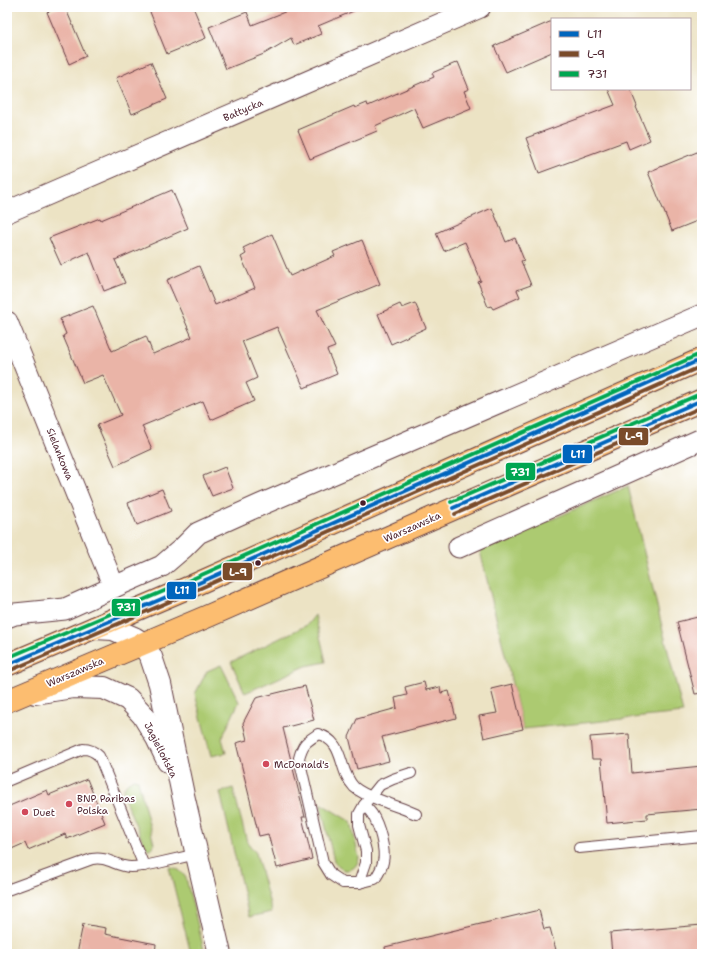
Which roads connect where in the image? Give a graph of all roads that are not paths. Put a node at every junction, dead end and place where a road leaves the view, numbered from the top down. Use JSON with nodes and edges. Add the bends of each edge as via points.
{"nodes":[{"id":1,"x":480,"y":7,"type":"edge"},
{"id":2,"x":7,"y":212,"type":"edge"},
{"id":3,"x":702,"y":315,"type":"edge"},
{"id":4,"x":7,"y":322,"type":"edge"},
{"id":5,"x":702,"y":359,"type":"edge"},
{"id":6,"x":702,"y":400,"type":"edge"},
{"id":7,"x":702,"y":439,"type":"edge"},
{"id":8,"x":459,"y":547,"type":"dead end"},
{"id":9,"x":114,"y":586,"type":"junction"},
{"id":10,"x":7,"y":617,"type":"edge"},
{"id":11,"x":94,"y":628,"type":"junction"},
{"id":12,"x":142,"y":643,"type":"junction"},
{"id":13,"x":7,"y":665,"type":"edge"},
{"id":14,"x":14,"y":698,"type":"edge"},
{"id":15,"x":411,"y":773,"type":"dead end"},
{"id":16,"x":7,"y":781,"type":"edge"},
{"id":17,"x":183,"y":795,"type":"junction"},
{"id":18,"x":371,"y":797,"type":"junction"},
{"id":19,"x":364,"y":805,"type":"junction"},
{"id":20,"x":416,"y":814,"type":"dead end"},
{"id":21,"x":702,"y":836,"type":"edge"},
{"id":22,"x":579,"y":848,"type":"dead end"},
{"id":23,"x":197,"y":854,"type":"junction"},
{"id":24,"x":144,"y":866,"type":"junction"},
{"id":25,"x":359,"y":883,"type":"junction"},
{"id":26,"x":7,"y":890,"type":"edge"},
{"id":27,"x":220,"y":954,"type":"edge"}],
"edges":[{"from":1,"to":2,"type":"street","name":"Bałtycka"},
{"from":3,"to":9,"type":"street","via":[[260,504],[198,533],[162,566]]},
{"from":4,"to":9,"type":"street","name":"Sielankowa"},
{"from":5,"to":11,"type":"main road"},
{"from":6,"to":12,"type":"main road","name":"Warszawska"},
{"from":7,"to":8,"type":"street"},
{"from":9,"to":10,"type":"street","via":[[65,609]]},
{"from":11,"to":12,"type":"street","via":[[113,629]]},
{"from":11,"to":13,"type":"main road"},
{"from":12,"to":14,"type":"main road","name":"Warszawska"},
{"from":12,"to":17,"type":"street","name":"Jagiellońska","via":[[151,657],[160,684]]},
{"from":14,"to":17,"type":"street","name":"Jagiellońska","via":[[74,687],[104,688],[128,699],[143,715],[157,738]]},
{"from":15,"to":18,"type":"lane","via":[[380,785]]},
{"from":16,"to":24,"type":"lane","via":[[83,749],[96,753]]},
{"from":17,"to":23,"type":"street","name":"Jagiellońska"},
{"from":18,"to":19,"type":"lane"},
{"from":18,"to":20,"type":"lane"},
{"from":18,"to":25,"type":"lane","via":[[356,788],[349,780],[335,745],[330,740],[318,734],[306,742],[299,758],[323,862],[331,875],[343,883]]},
{"from":19,"to":25,"type":"lane","via":[[359,814],[359,825],[366,851],[366,863]]},
{"from":19,"to":25,"type":"lane","via":[[378,825],[384,861],[375,879]]},
{"from":21,"to":22,"type":"lane"},
{"from":23,"to":24,"type":"lane"},
{"from":23,"to":27,"type":"street","name":"Jagiellońska"},
{"from":24,"to":26,"type":"lane","via":[[126,867],[112,861],[92,859]]}]}
